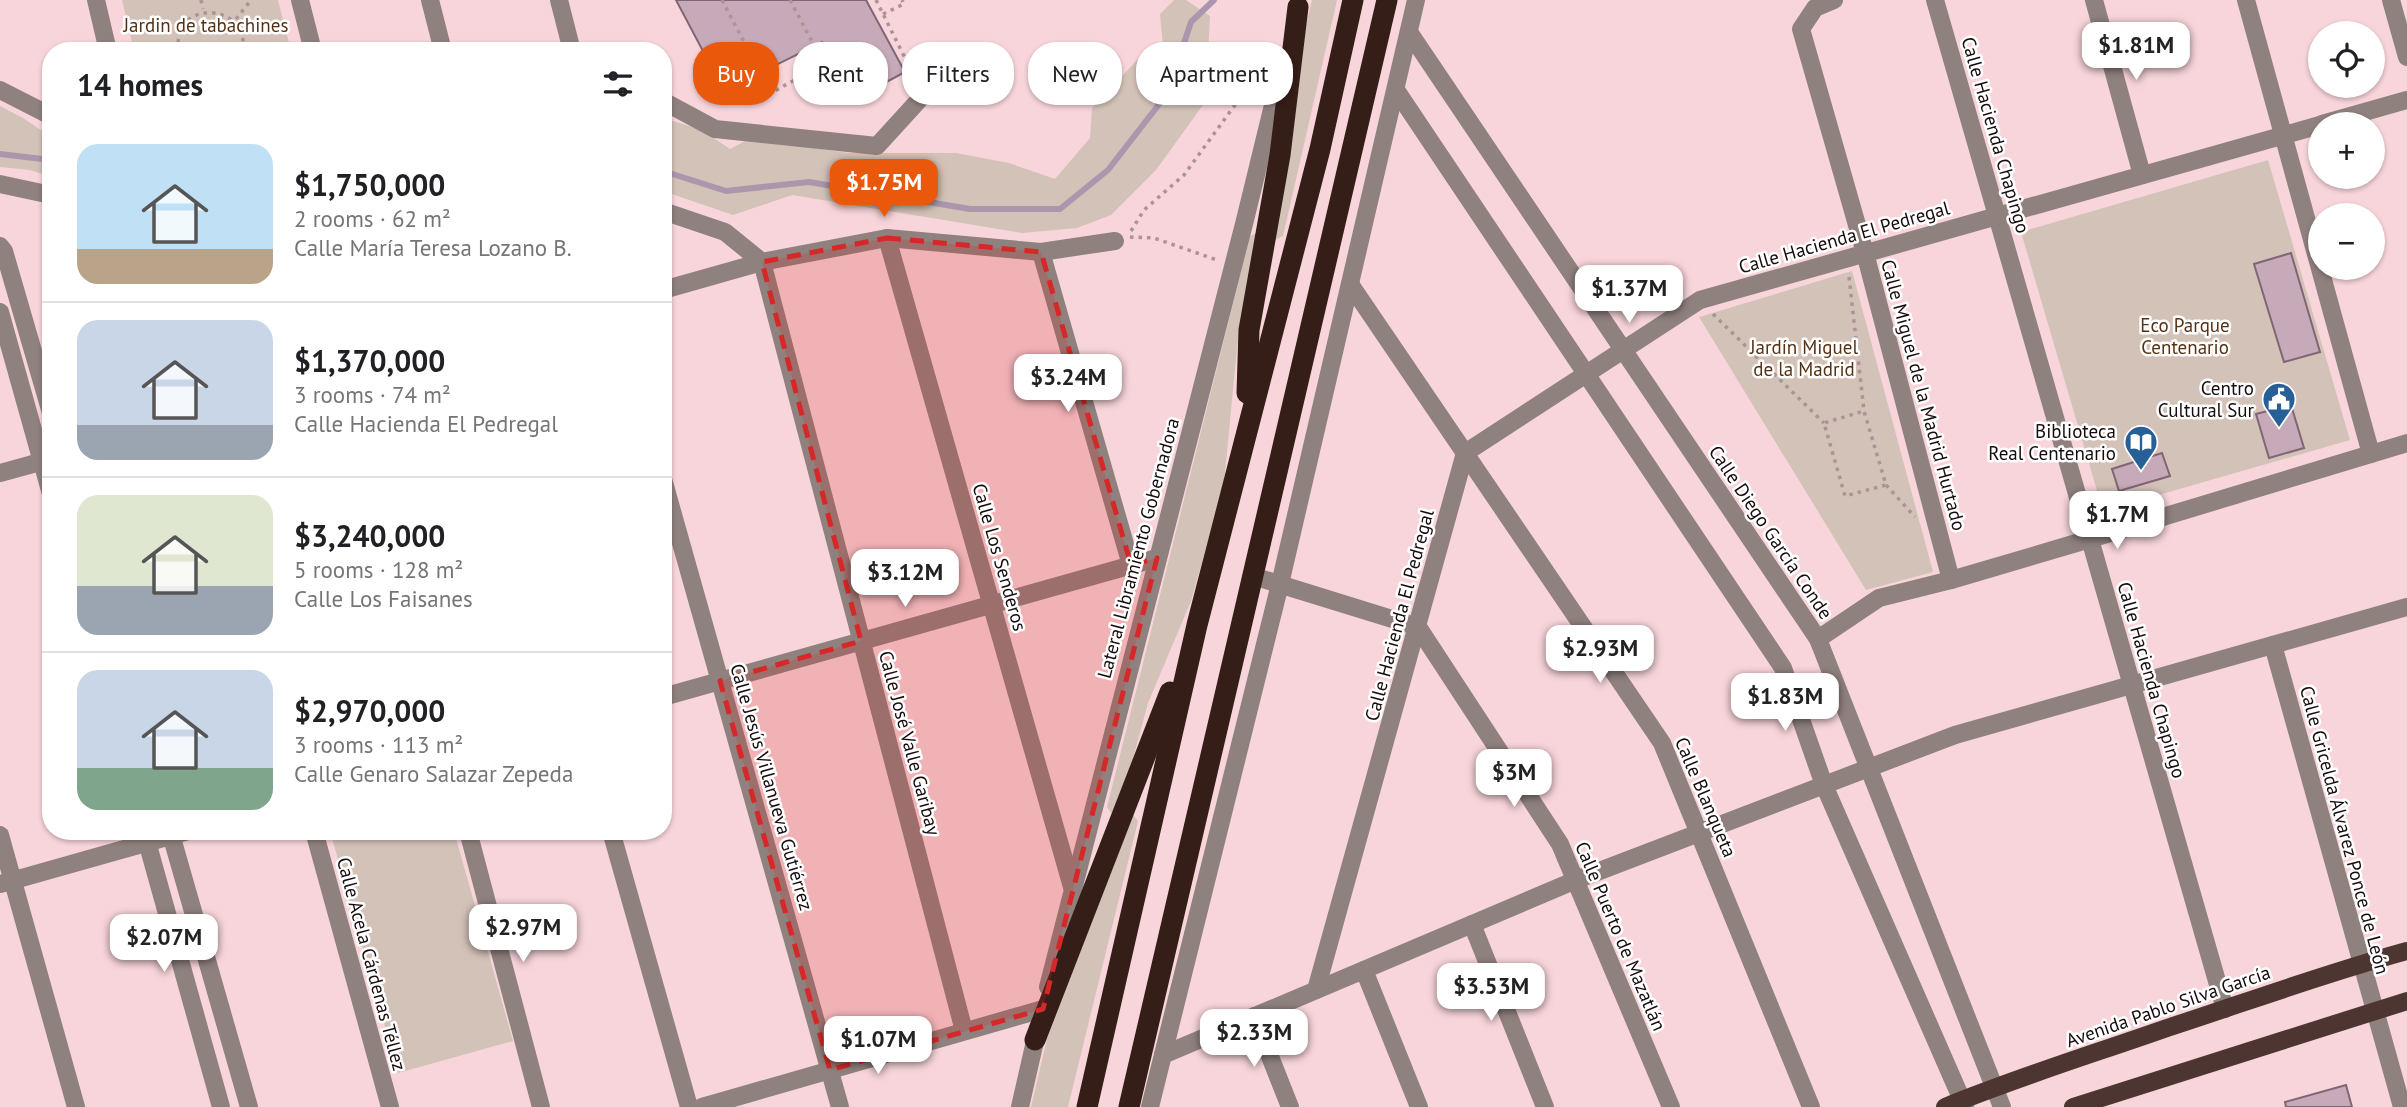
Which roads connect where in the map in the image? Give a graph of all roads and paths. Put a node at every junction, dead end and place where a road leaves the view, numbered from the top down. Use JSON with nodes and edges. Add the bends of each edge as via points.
{"nodes":[{"id":1,"x":96,"y":0,"type":"edge"},
{"id":2,"x":201,"y":0,"type":"edge"},
{"id":3,"x":251,"y":0,"type":"edge"},
{"id":4,"x":300,"y":0,"type":"edge"},
{"id":5,"x":430,"y":0,"type":"edge"},
{"id":6,"x":559,"y":0,"type":"edge"},
{"id":7,"x":722,"y":0,"type":"edge"},
{"id":8,"x":790,"y":0,"type":"edge"},
{"id":9,"x":876,"y":0,"type":"edge"},
{"id":10,"x":902,"y":0,"type":"edge"},
{"id":11,"x":1353,"y":0,"type":"edge"},
{"id":12,"x":1387,"y":0,"type":"edge"},
{"id":13,"x":1416,"y":0,"type":"edge"},
{"id":14,"x":1834,"y":0,"type":"edge"},
{"id":15,"x":1935,"y":0,"type":"edge"},
{"id":16,"x":2094,"y":0,"type":"edge"},
{"id":17,"x":2246,"y":0,"type":"edge"},
{"id":18,"x":2391,"y":0,"type":"edge"},
{"id":19,"x":1299,"y":3,"type":"edge"},
{"id":20,"x":203,"y":9,"type":"junction"},
{"id":21,"x":883,"y":14,"type":"junction"},
{"id":22,"x":236,"y":19,"type":"junction"},
{"id":23,"x":1409,"y":32,"type":"junction"},
{"id":24,"x":106,"y":42,"type":"edge"},
{"id":25,"x":179,"y":42,"type":"edge"},
{"id":26,"x":243,"y":42,"type":"edge"},
{"id":27,"x":311,"y":42,"type":"edge"},
{"id":28,"x":441,"y":42,"type":"edge"},
{"id":29,"x":570,"y":42,"type":"edge"},
{"id":30,"x":812,"y":42,"type":"edge"},
{"id":31,"x":902,"y":52,"type":"edge"},
{"id":32,"x":2407,"y":57,"type":"edge"},
{"id":33,"x":793,"y":81,"type":"edge"},
{"id":34,"x":0,"y":90,"type":"edge"},
{"id":35,"x":1396,"y":90,"type":"junction"},
{"id":36,"x":2407,"y":100,"type":"edge"},
{"id":37,"x":914,"y":105,"type":"edge"},
{"id":38,"x":1235,"y":105,"type":"edge"},
{"id":39,"x":672,"y":106,"type":"edge"},
{"id":40,"x":42,"y":111,"type":"edge"},
{"id":41,"x":2364,"y":112,"type":"edge"},
{"id":42,"x":2308,"y":128,"type":"edge"},
{"id":43,"x":2283,"y":135,"type":"junction"},
{"id":44,"x":2142,"y":175,"type":"junction"},
{"id":45,"x":0,"y":184,"type":"edge"},
{"id":46,"x":42,"y":193,"type":"edge"},
{"id":47,"x":672,"y":214,"type":"edge"},
{"id":48,"x":1997,"y":216,"type":"junction"},
{"id":49,"x":887,"y":238,"type":"junction"},
{"id":50,"x":1115,"y":241,"type":"dead end"},
{"id":51,"x":1,"y":245,"type":"edge"},
{"id":52,"x":1041,"y":252,"type":"junction"},
{"id":53,"x":1865,"y":253,"type":"junction"},
{"id":54,"x":1847,"y":258,"type":"junction"},
{"id":55,"x":762,"y":262,"type":"junction"},
{"id":56,"x":1234,"y":265,"type":"junction"},
{"id":57,"x":1350,"y":284,"type":"junction"},
{"id":58,"x":672,"y":287,"type":"edge"},
{"id":59,"x":1699,"y":300,"type":"junction"},
{"id":60,"x":0,"y":312,"type":"edge"},
{"id":61,"x":1622,"y":349,"type":"junction"},
{"id":62,"x":1586,"y":374,"type":"junction"},
{"id":63,"x":42,"y":383,"type":"edge"},
{"id":64,"x":1864,"y":411,"type":"junction"},
{"id":65,"x":1824,"y":423,"type":"junction"},
{"id":66,"x":1245,"y":442,"type":"junction"},
{"id":67,"x":2407,"y":443,"type":"edge"},
{"id":68,"x":42,"y":448,"type":"edge"},
{"id":69,"x":1465,"y":453,"type":"junction"},
{"id":70,"x":2371,"y":454,"type":"junction"},
{"id":71,"x":42,"y":462,"type":"edge"},
{"id":72,"x":0,"y":473,"type":"edge"},
{"id":73,"x":672,"y":511,"type":"edge"},
{"id":74,"x":2090,"y":539,"type":"junction"},
{"id":75,"x":1157,"y":558,"type":"junction"},
{"id":76,"x":1131,"y":565,"type":"junction"},
{"id":77,"x":1254,"y":576,"type":"junction"},
{"id":78,"x":1951,"y":580,"type":"junction"},
{"id":79,"x":1280,"y":584,"type":"junction"},
{"id":80,"x":992,"y":605,"type":"junction"},
{"id":81,"x":2407,"y":607,"type":"edge"},
{"id":82,"x":1197,"y":625,"type":"junction"},
{"id":83,"x":1419,"y":627,"type":"junction"},
{"id":84,"x":1818,"y":639,"type":"junction"},
{"id":85,"x":861,"y":642,"type":"junction"},
{"id":86,"x":2273,"y":645,"type":"junction"},
{"id":87,"x":720,"y":681,"type":"junction"},
{"id":88,"x":2132,"y":685,"type":"junction"},
{"id":89,"x":672,"y":694,"type":"edge"},
{"id":90,"x":1869,"y":768,"type":"junction"},
{"id":91,"x":1824,"y":785,"type":"junction"},
{"id":92,"x":1699,"y":833,"type":"junction"},
{"id":93,"x":0,"y":835,"type":"edge"},
{"id":94,"x":137,"y":840,"type":"edge"},
{"id":95,"x":147,"y":840,"type":"edge"},
{"id":96,"x":178,"y":840,"type":"edge"},
{"id":97,"x":316,"y":840,"type":"edge"},
{"id":98,"x":470,"y":840,"type":"edge"},
{"id":99,"x":614,"y":840,"type":"edge"},
{"id":100,"x":1576,"y":880,"type":"junction"},
{"id":101,"x":6,"y":882,"type":"edge"},
{"id":102,"x":1072,"y":887,"type":"junction"},
{"id":103,"x":1472,"y":924,"type":"junction"},
{"id":104,"x":2407,"y":951,"type":"edge"},
{"id":105,"x":2360,"y":964,"type":"junction"},
{"id":106,"x":1364,"y":970,"type":"junction"},
{"id":107,"x":1316,"y":990,"type":"junction"},
{"id":108,"x":2407,"y":1001,"type":"edge"},
{"id":109,"x":1042,"y":1009,"type":"junction"},
{"id":110,"x":2225,"y":1009,"type":"junction"},
{"id":111,"x":2374,"y":1010,"type":"junction"},
{"id":112,"x":1254,"y":1016,"type":"junction"},
{"id":113,"x":964,"y":1031,"type":"junction"},
{"id":114,"x":1035,"y":1041,"type":"junction"},
{"id":115,"x":1163,"y":1055,"type":"junction"},
{"id":116,"x":830,"y":1070,"type":"junction"},
{"id":117,"x":1994,"y":1087,"type":"junction"},
{"id":118,"x":1153,"y":1104,"type":"edge"},
{"id":119,"x":1964,"y":1104,"type":"edge"},
{"id":120,"x":76,"y":1107,"type":"edge"},
{"id":121,"x":221,"y":1107,"type":"edge"},
{"id":122,"x":249,"y":1107,"type":"edge"},
{"id":123,"x":390,"y":1107,"type":"edge"},
{"id":124,"x":541,"y":1107,"type":"edge"},
{"id":125,"x":689,"y":1107,"type":"edge"},
{"id":126,"x":702,"y":1107,"type":"edge"},
{"id":127,"x":840,"y":1107,"type":"edge"},
{"id":128,"x":1020,"y":1107,"type":"edge"},
{"id":129,"x":1087,"y":1107,"type":"edge"},
{"id":130,"x":1129,"y":1107,"type":"edge"},
{"id":131,"x":1290,"y":1107,"type":"edge"},
{"id":132,"x":1419,"y":1107,"type":"edge"},
{"id":133,"x":1545,"y":1107,"type":"edge"},
{"id":134,"x":1671,"y":1107,"type":"edge"},
{"id":135,"x":1811,"y":1107,"type":"edge"},
{"id":136,"x":1945,"y":1107,"type":"edge"},
{"id":137,"x":2002,"y":1107,"type":"edge"},
{"id":138,"x":2073,"y":1107,"type":"edge"},
{"id":139,"x":2402,"y":1107,"type":"edge"}],
"edges":[{"from":1,"to":24,"type":"street"},
{"from":2,"to":20,"type":"path"},
{"from":3,"to":22,"type":"path"},
{"from":4,"to":27,"type":"street"},
{"from":5,"to":28,"type":"street"},
{"from":6,"to":29,"type":"street"},
{"from":7,"to":33,"type":"path","via":[[771,93]]},
{"from":8,"to":30,"type":"path"},
{"from":9,"to":21,"type":"path"},
{"from":10,"to":21,"type":"path","via":[[904,4]]},
{"from":11,"to":66,"type":"highway"},
{"from":12,"to":77,"type":"highway"},
{"from":13,"to":23,"type":"street"},
{"from":14,"to":53,"type":"street","name":"Calle Miguel de la Madrid Hurtado","via":[[1815,8],[1801,29]]},
{"from":15,"to":48,"type":"street","name":"Calle Hacienda Chapingo"},
{"from":16,"to":44,"type":"street"},
{"from":17,"to":43,"type":"street"},
{"from":18,"to":32,"type":"street"},
{"from":19,"to":56,"type":"street","name":"Lateral Libramiento Gobernadora"},
{"from":19,"to":66,"type":"highway","via":[[1280,155],[1249,330]]},
{"from":20,"to":22,"type":"path","via":[[221,10]]},
{"from":20,"to":25,"type":"path","via":[[184,21]]},
{"from":21,"to":31,"type":"path"},
{"from":22,"to":26,"type":"path"},
{"from":23,"to":35,"type":"street"},
{"from":23,"to":61,"type":"street","name":"Calle Diego García Conde"},
{"from":34,"to":40,"type":"street"},
{"from":35,"to":57,"type":"street"},
{"from":35,"to":62,"type":"street"},
{"from":36,"to":41,"type":"street","name":"Calle Hacienda El Pedregal"},
{"from":37,"to":39,"type":"street","via":[[877,146],[715,129]]},
{"from":38,"to":56,"type":"path","via":[[1184,174],[1144,210],[1127,237],[1154,238]]},
{"from":42,"to":43,"type":"street","name":"Calle Hacienda El Pedregal"},
{"from":43,"to":44,"type":"street","name":"Calle Hacienda El Pedregal"},
{"from":43,"to":70,"type":"street"},
{"from":44,"to":48,"type":"street","name":"Calle Hacienda El Pedregal"},
{"from":45,"to":46,"type":"street"},
{"from":47,"to":55,"type":"street","via":[[725,232]]},
{"from":48,"to":53,"type":"street","name":"Calle Hacienda El Pedregal"},
{"from":48,"to":74,"type":"street","name":"Calle Hacienda Chapingo"},
{"from":49,"to":52,"type":"street"},
{"from":49,"to":55,"type":"street"},
{"from":49,"to":80,"type":"street","name":"Calle Los Senderos"},
{"from":50,"to":52,"type":"street"},
{"from":51,"to":63,"type":"street"},
{"from":52,"to":76,"type":"street"},
{"from":53,"to":54,"type":"street","name":"Calle Hacienda El Pedregal"},
{"from":53,"to":78,"type":"street","name":"Calle Miguel de la Madrid Hurtado"},
{"from":54,"to":59,"type":"street","name":"Calle Hacienda El Pedregal"},
{"from":54,"to":64,"type":"path"},
{"from":55,"to":58,"type":"street"},
{"from":55,"to":85,"type":"street","name":"Calle José Valle Garibay"},
{"from":56,"to":75,"type":"street","name":"Lateral Libramiento Gobernadora"},
{"from":57,"to":69,"type":"street","name":"Calle Blanqueta"},
{"from":57,"to":79,"type":"street"},
{"from":59,"to":61,"type":"street","name":"Calle Hacienda El Pedregal"},
{"from":59,"to":65,"type":"path"},
{"from":60,"to":68,"type":"street"},
{"from":61,"to":62,"type":"street","name":"Calle Hacienda El Pedregal"},
{"from":61,"to":84,"type":"street","name":"Calle Diego García Conde"},
{"from":62,"to":69,"type":"street","name":"Calle Hacienda El Pedregal"},
{"from":62,"to":91,"type":"street","via":[[1783,668]]},
{"from":64,"to":65,"type":"path"},
{"from":64,"to":65,"type":"path","via":[[1886,485],[1845,496]]},
{"from":66,"to":82,"type":"highway"},
{"from":67,"to":70,"type":"street"},
{"from":69,"to":83,"type":"street","name":"Calle Hacienda El Pedregal"},
{"from":69,"to":92,"type":"street","name":"Calle Blanqueta","via":[[1662,743]]},
{"from":70,"to":74,"type":"street"},
{"from":71,"to":72,"type":"street"},
{"from":73,"to":87,"type":"street","name":"Calle Jesús Villanueva Gutiérrez"},
{"from":74,"to":78,"type":"street"},
{"from":74,"to":88,"type":"street","name":"Calle Hacienda Chapingo"},
{"from":75,"to":76,"type":"street"},
{"from":75,"to":102,"type":"street","name":"Lateral Libramiento Gobernadora"},
{"from":76,"to":80,"type":"street"},
{"from":77,"to":79,"type":"street"},
{"from":77,"to":130,"type":"highway"},
{"from":78,"to":84,"type":"street","via":[[1879,598]]},
{"from":79,"to":83,"type":"street"},
{"from":79,"to":115,"type":"street"},
{"from":80,"to":85,"type":"street"},
{"from":80,"to":102,"type":"street","name":"Calle Los Senderos"},
{"from":81,"to":86,"type":"street"},
{"from":82,"to":114,"type":"highway"},
{"from":82,"to":129,"type":"highway"},
{"from":83,"to":100,"type":"street","name":"Calle Puerto de Mazatlán","via":[[1560,844]]},
{"from":83,"to":107,"type":"street","name":"Calle Hacienda El Pedregal"},
{"from":84,"to":90,"type":"street","name":"Calle Diego García Conde"},
{"from":85,"to":87,"type":"street"},
{"from":85,"to":113,"type":"street","name":"Calle José Valle Garibay"},
{"from":86,"to":88,"type":"street"},
{"from":86,"to":105,"type":"street","name":"Calle Gricelda Álvarez Ponce de León"},
{"from":87,"to":89,"type":"street"},
{"from":87,"to":116,"type":"street","name":"Calle Jesús Villanueva Gutiérrez"},
{"from":88,"to":90,"type":"street","via":[[1955,735]]},
{"from":88,"to":110,"type":"street","name":"Calle Hacienda Chapingo"},
{"from":90,"to":91,"type":"street"},
{"from":90,"to":117,"type":"street","name":"Calle Diego García Conde"},
{"from":91,"to":92,"type":"street"},
{"from":91,"to":119,"type":"street"},
{"from":92,"to":100,"type":"street"},
{"from":92,"to":135,"type":"street","name":"Calle Blanqueta"},
{"from":93,"to":101,"type":"street"},
{"from":94,"to":101,"type":"street"},
{"from":95,"to":121,"type":"street"},
{"from":96,"to":122,"type":"street"},
{"from":97,"to":123,"type":"street","name":"Calle Acela Cárdenas Téllez"},
{"from":98,"to":124,"type":"street"},
{"from":99,"to":125,"type":"street"},
{"from":100,"to":103,"type":"street"},
{"from":100,"to":134,"type":"street","name":"Calle Puerto de Mazatlán"},
{"from":101,"to":120,"type":"street"},
{"from":102,"to":109,"type":"street","name":"Lateral Libramiento Gobernadora"},
{"from":103,"to":106,"type":"street"},
{"from":103,"to":133,"type":"street"},
{"from":104,"to":105,"type":"main road","name":"Avenida Pablo Silva García"},
{"from":105,"to":110,"type":"main road","name":"Avenida Pablo Silva García"},
{"from":105,"to":111,"type":"street","name":"Calle Gricelda Álvarez Ponce de León"},
{"from":106,"to":107,"type":"street"},
{"from":106,"to":132,"type":"street"},
{"from":107,"to":112,"type":"street"},
{"from":108,"to":111,"type":"main road"},
{"from":109,"to":113,"type":"street"},
{"from":109,"to":114,"type":"street","name":"Lateral Libramiento Gobernadora"},
{"from":110,"to":117,"type":"main road","name":"Avenida Pablo Silva García"},
{"from":111,"to":138,"type":"main road"},
{"from":111,"to":139,"type":"street","name":"Calle Gricelda Álvarez Ponce de León"},
{"from":112,"to":115,"type":"street"},
{"from":112,"to":131,"type":"street"},
{"from":113,"to":116,"type":"street"},
{"from":114,"to":128,"type":"street","name":"Lateral Libramiento Gobernadora"},
{"from":115,"to":118,"type":"street"},
{"from":116,"to":126,"type":"street"},
{"from":116,"to":127,"type":"street","name":"Calle Jesús Villanueva Gutiérrez"},
{"from":117,"to":119,"type":"main road","name":"Avenida Pablo Silva García"},
{"from":117,"to":137,"type":"street","name":"Calle Diego García Conde"},
{"from":119,"to":136,"type":"main road","name":"Avenida Pablo Silva García"}]}
